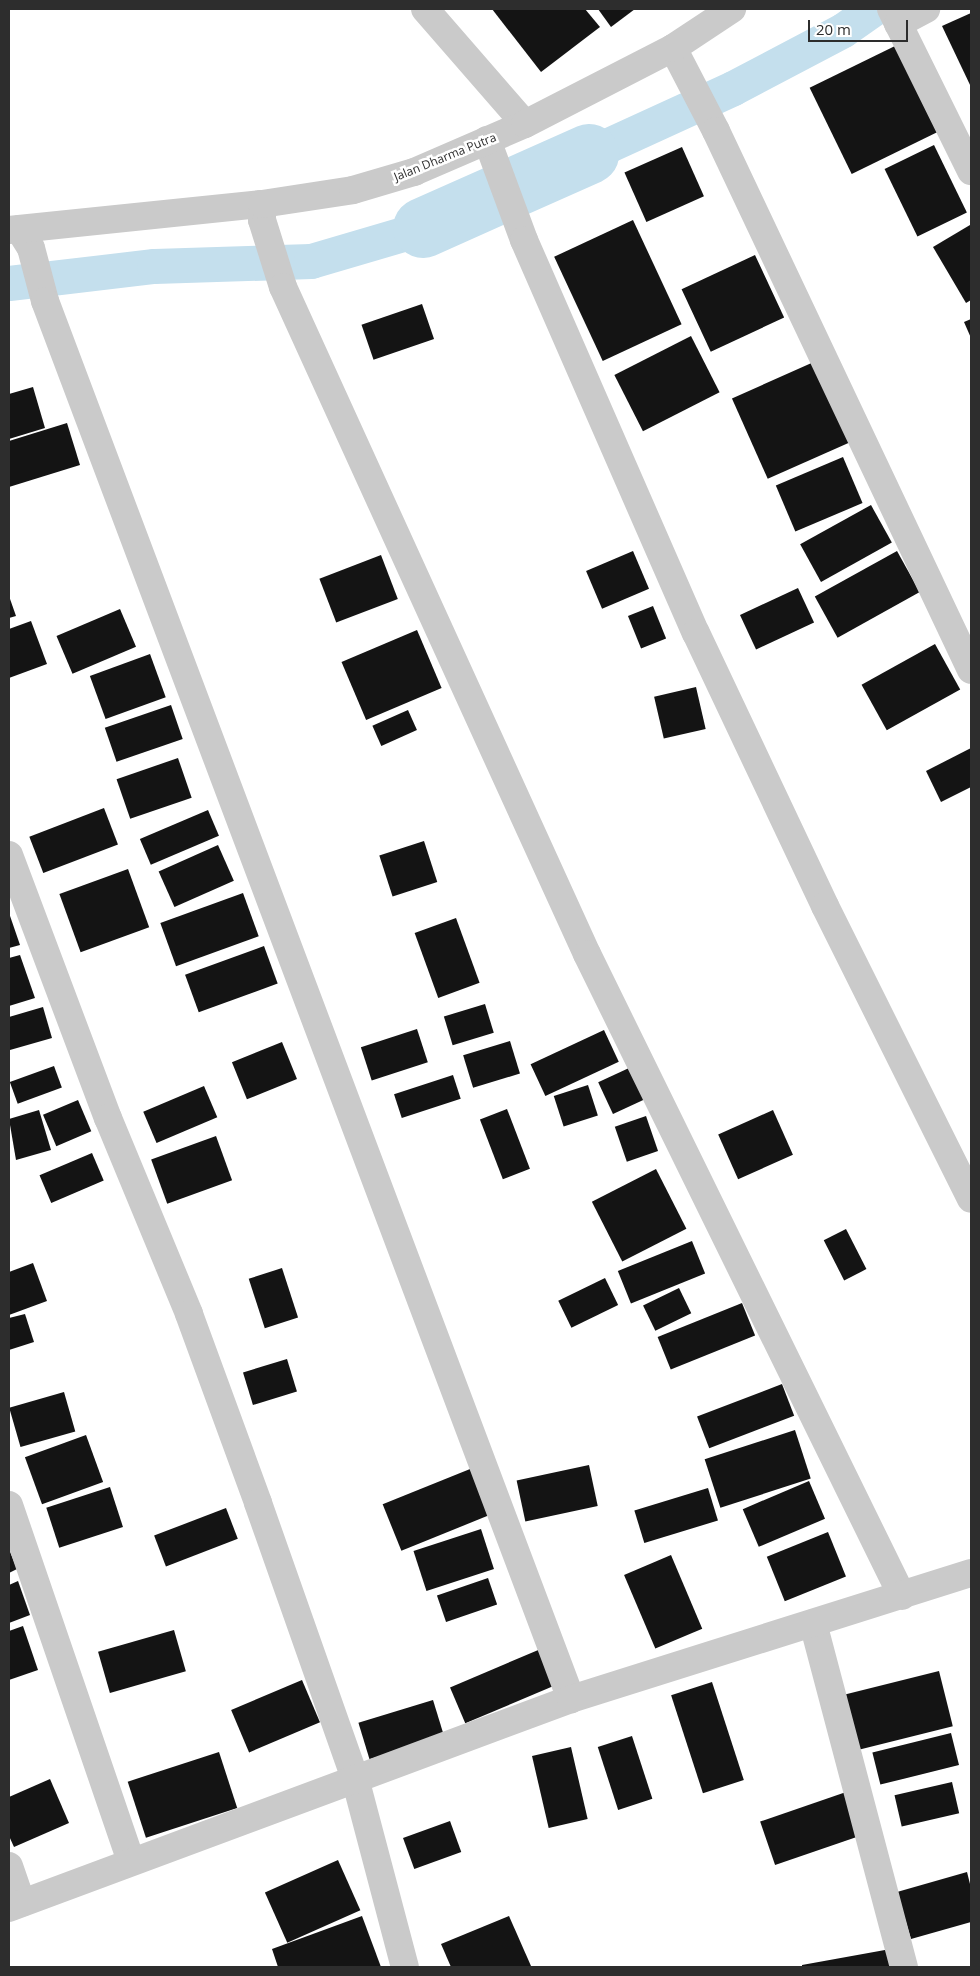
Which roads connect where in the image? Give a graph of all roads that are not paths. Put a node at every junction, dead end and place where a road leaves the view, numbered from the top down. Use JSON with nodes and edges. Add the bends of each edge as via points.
{"nodes":[{"id":1,"x":425,"y":9,"type":"edge"},
{"id":2,"x":926,"y":9,"type":"edge"},
{"id":3,"x":727,"y":10,"type":"edge"},
{"id":4,"x":893,"y":14,"type":"edge"},
{"id":5,"x":676,"y":55,"type":"junction"},
{"id":6,"x":525,"y":124,"type":"junction"},
{"id":7,"x":490,"y":148,"type":"junction"},
{"id":8,"x":971,"y":171,"type":"edge"},
{"id":9,"x":262,"y":212,"type":"junction"},
{"id":10,"x":20,"y":236,"type":"edge"},
{"id":11,"x":971,"y":670,"type":"edge"},
{"id":12,"x":9,"y":855,"type":"edge"},
{"id":13,"x":971,"y":1199,"type":"edge"},
{"id":14,"x":9,"y":1505,"type":"edge"},
{"id":15,"x":971,"y":1573,"type":"edge"},
{"id":16,"x":902,"y":1596,"type":"junction"},
{"id":17,"x":813,"y":1623,"type":"junction"},
{"id":18,"x":571,"y":1699,"type":"junction"},
{"id":19,"x":356,"y":1782,"type":"junction"},
{"id":20,"x":131,"y":1861,"type":"junction"},
{"id":21,"x":9,"y":1866,"type":"edge"},
{"id":22,"x":15,"y":1905,"type":"edge"},
{"id":23,"x":405,"y":1967,"type":"edge"},
{"id":24,"x":904,"y":1967,"type":"edge"}],
"edges":[{"from":1,"to":6,"type":"street"},
{"from":2,"to":4,"type":"street"},
{"from":3,"to":5,"type":"street","name":"Jalan Dharma Putra"},
{"from":4,"to":8,"type":"street"},
{"from":5,"to":6,"type":"street","name":"Jalan Dharma Putra"},
{"from":5,"to":11,"type":"street","via":[[716,131]]},
{"from":6,"to":7,"type":"street","name":"Jalan Dharma Putra"},
{"from":7,"to":9,"type":"street","name":"Jalan Dharma Putra","via":[[353,190]]},
{"from":7,"to":13,"type":"street","via":[[524,240],[700,642],[824,906]]},
{"from":9,"to":10,"type":"street","name":"Jalan Dharma Putra"},
{"from":9,"to":16,"type":"street","via":[[283,287],[587,954]]},
{"from":10,"to":18,"type":"street"},
{"from":12,"to":19,"type":"street","via":[[108,1118],[189,1314]]},
{"from":14,"to":20,"type":"street"},
{"from":15,"to":16,"type":"street"},
{"from":16,"to":17,"type":"street"},
{"from":17,"to":18,"type":"street"},
{"from":17,"to":24,"type":"street"},
{"from":18,"to":19,"type":"street"},
{"from":19,"to":20,"type":"street"},
{"from":19,"to":23,"type":"street"},
{"from":20,"to":22,"type":"street"},
{"from":21,"to":22,"type":"street"}]}
